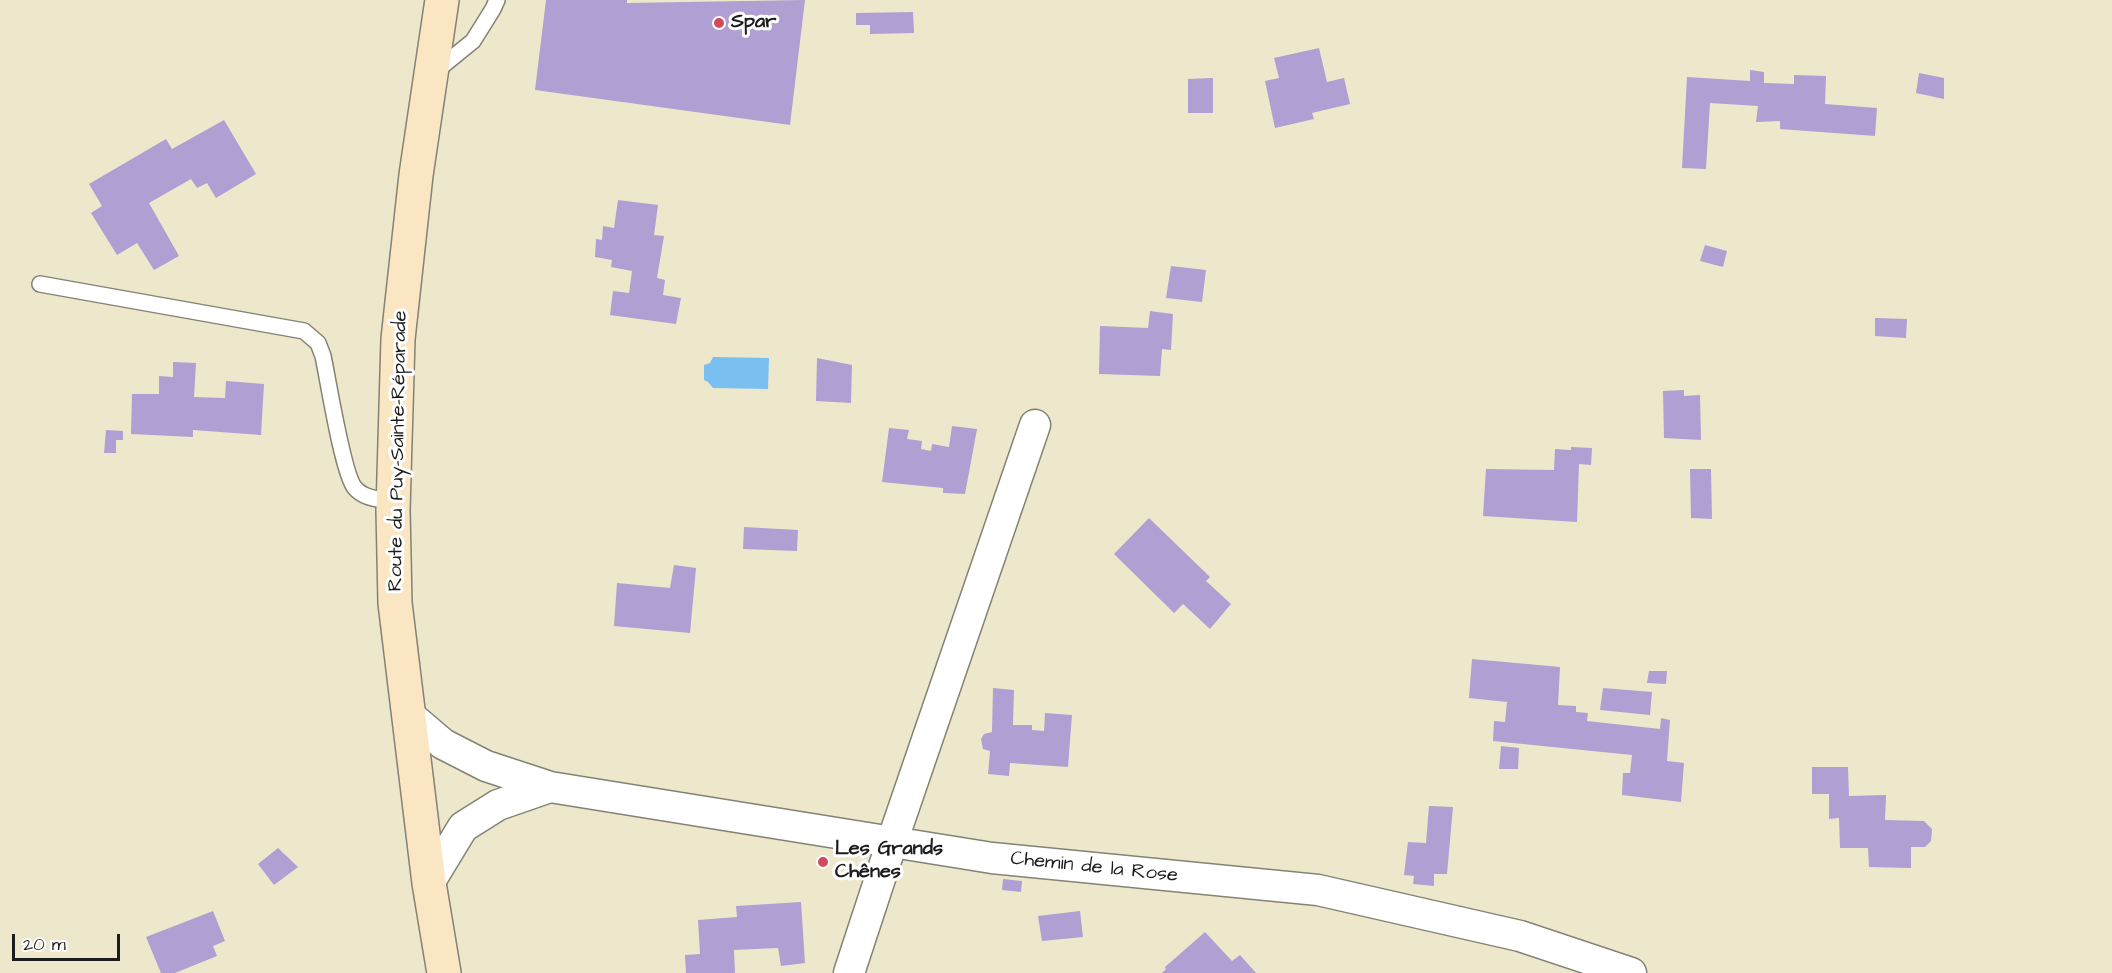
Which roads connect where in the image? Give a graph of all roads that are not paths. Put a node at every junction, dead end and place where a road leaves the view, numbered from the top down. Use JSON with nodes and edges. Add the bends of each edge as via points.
{"nodes":[{"id":1,"x":442,"y":0,"type":"edge"},
{"id":2,"x":497,"y":0,"type":"edge"},
{"id":3,"x":431,"y":75,"type":"junction"},
{"id":4,"x":40,"y":284,"type":"dead end"},
{"id":5,"x":1035,"y":425,"type":"dead end"},
{"id":6,"x":394,"y":502,"type":"junction"},
{"id":7,"x":409,"y":715,"type":"junction"},
{"id":8,"x":550,"y":787,"type":"junction"},
{"id":9,"x":891,"y":842,"type":"junction"},
{"id":10,"x":429,"y":883,"type":"junction"},
{"id":11,"x":444,"y":973,"type":"edge"},
{"id":12,"x":849,"y":973,"type":"edge"},
{"id":13,"x":1631,"y":973,"type":"edge"}],
"edges":[{"from":1,"to":3,"type":"street","name":"Route du Puy-Sainte-Réparade"},
{"from":2,"to":3,"type":"lane","via":[[473,41]]},
{"from":3,"to":6,"type":"street","name":"Route du Puy-Sainte-Réparade","via":[[398,339]]},
{"from":4,"to":6,"type":"lane","via":[[304,331],[318,343],[323,356],[354,488],[367,497]]},
{"from":5,"to":9,"type":"street"},
{"from":6,"to":7,"type":"street","name":"Route du Puy-Sainte-Réparade","via":[[395,603]]},
{"from":7,"to":8,"type":"street","name":"Chemin de la Rose","via":[[443,744],[475,761]]},
{"from":7,"to":10,"type":"street","name":"Route du Puy-Sainte-Réparade"},
{"from":8,"to":9,"type":"street","name":"Chemin de la Rose"},
{"from":8,"to":10,"type":"street","name":"Chemin de la Rose","via":[[498,805],[463,827]]},
{"from":9,"to":12,"type":"street"},
{"from":9,"to":13,"type":"street","name":"Chemin de la Rose","via":[[992,858],[1318,890],[1520,936]]},
{"from":10,"to":11,"type":"street","name":"Route du Puy-Sainte-Réparade"}]}
